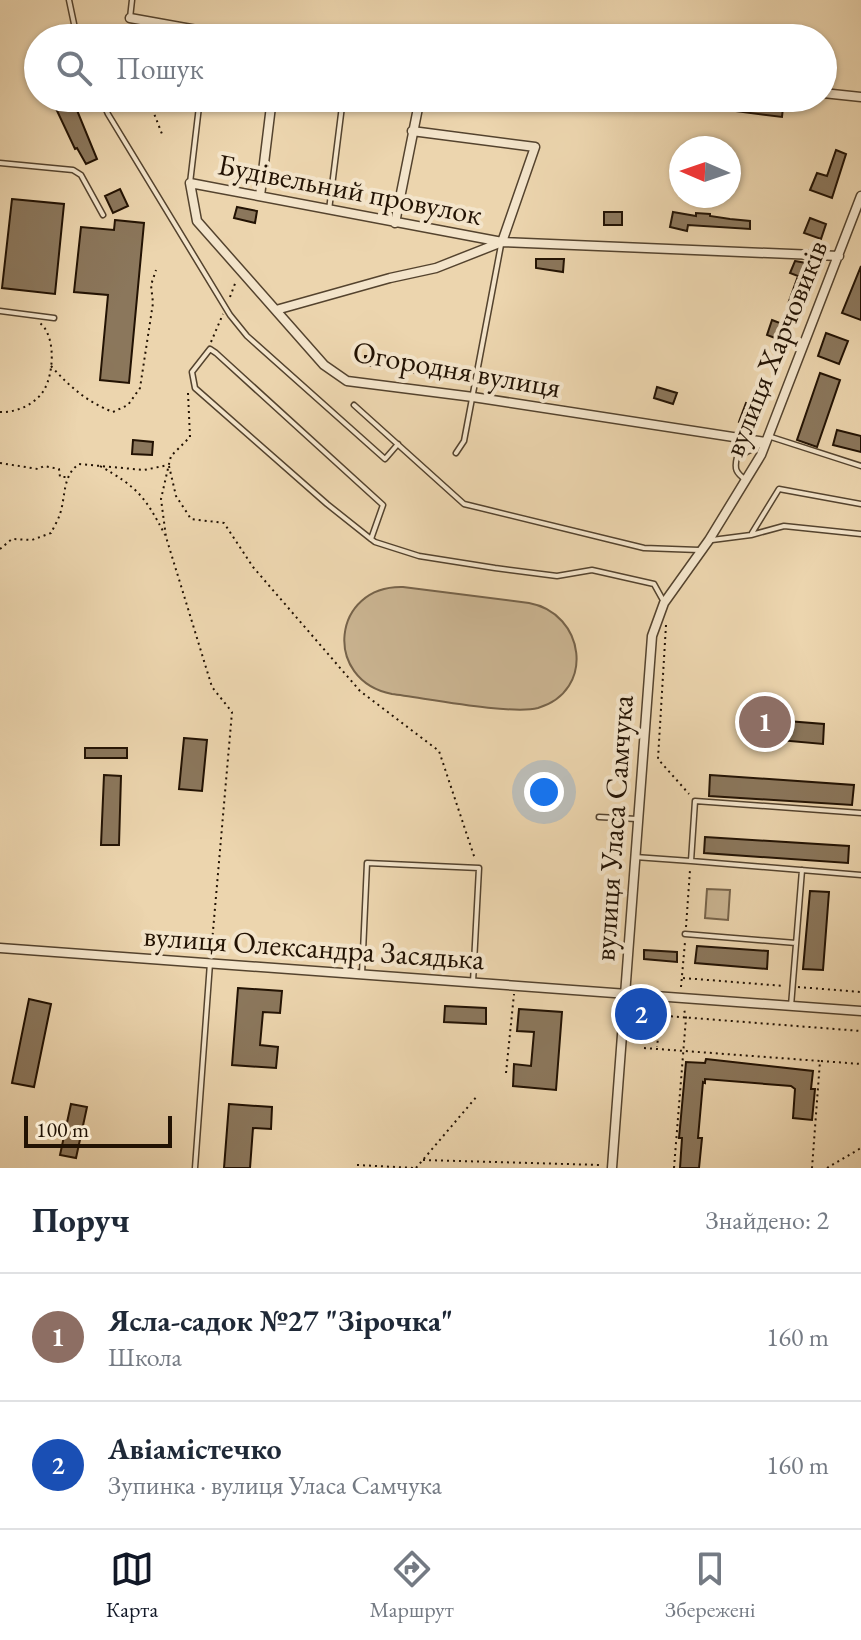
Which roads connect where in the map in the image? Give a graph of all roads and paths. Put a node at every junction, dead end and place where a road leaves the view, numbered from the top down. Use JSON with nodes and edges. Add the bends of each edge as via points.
{"nodes":[{"id":1,"x":69,"y":0,"type":"edge"},
{"id":2,"x":132,"y":0,"type":"edge"},
{"id":3,"x":130,"y":18,"type":"joint"},
{"id":4,"x":74,"y":24,"type":"edge"},
{"id":5,"x":158,"y":24,"type":"edge"},
{"id":6,"x":837,"y":94,"type":"edge"},
{"id":7,"x":861,"y":97,"type":"edge"},
{"id":8,"x":107,"y":112,"type":"edge"},
{"id":9,"x":153,"y":112,"type":"edge"},
{"id":10,"x":198,"y":112,"type":"edge"},
{"id":11,"x":270,"y":112,"type":"edge"},
{"id":12,"x":341,"y":112,"type":"edge"},
{"id":13,"x":417,"y":112,"type":"edge"},
{"id":14,"x":412,"y":131,"type":"junction"},
{"id":15,"x":162,"y":134,"type":"dead end"},
{"id":16,"x":0,"y":163,"type":"edge"},
{"id":17,"x":190,"y":183,"type":"junction"},
{"id":18,"x":260,"y":196,"type":"junction"},
{"id":19,"x":861,"y":196,"type":"edge"},
{"id":20,"x":329,"y":210,"type":"junction"},
{"id":21,"x":103,"y":215,"type":"dead end"},
{"id":22,"x":395,"y":223,"type":"junction"},
{"id":23,"x":502,"y":242,"type":"junction"},
{"id":24,"x":839,"y":256,"type":"junction"},
{"id":25,"x":156,"y":270,"type":"dead end"},
{"id":26,"x":276,"y":310,"type":"junction"},
{"id":27,"x":0,"y":311,"type":"edge"},
{"id":28,"x":31,"y":316,"type":"junction"},
{"id":29,"x":54,"y":318,"type":"dead end"},
{"id":30,"x":51,"y":366,"type":"junction"},
{"id":31,"x":189,"y":385,"type":"dead end"},
{"id":32,"x":473,"y":397,"type":"junction"},
{"id":33,"x":354,"y":405,"type":"dead end"},
{"id":34,"x":0,"y":412,"type":"edge"},
{"id":35,"x":767,"y":439,"type":"junction"},
{"id":36,"x":398,"y":444,"type":"junction"},
{"id":37,"x":456,"y":453,"type":"dead end"},
{"id":38,"x":0,"y":463,"type":"edge"},
{"id":39,"x":169,"y":464,"type":"junction"},
{"id":40,"x":99,"y":465,"type":"junction"},
{"id":41,"x":861,"y":466,"type":"edge"},
{"id":42,"x":68,"y":477,"type":"junction"},
{"id":43,"x":746,"y":480,"type":"junction"},
{"id":44,"x":861,"y":504,"type":"edge"},
{"id":45,"x":861,"y":534,"type":"edge"},
{"id":46,"x":751,"y":535,"type":"junction"},
{"id":47,"x":166,"y":537,"type":"junction"},
{"id":48,"x":371,"y":539,"type":"junction"},
{"id":49,"x":709,"y":540,"type":"junction"},
{"id":50,"x":0,"y":549,"type":"edge"},
{"id":51,"x":702,"y":550,"type":"junction"},
{"id":52,"x":664,"y":603,"type":"junction"},
{"id":53,"x":652,"y":636,"type":"joint"},
{"id":54,"x":695,"y":801,"type":"junction"},
{"id":55,"x":861,"y":813,"type":"edge"},
{"id":56,"x":599,"y":817,"type":"dead end"},
{"id":57,"x":638,"y":819,"type":"junction"},
{"id":58,"x":635,"y":857,"type":"junction"},
{"id":59,"x":691,"y":861,"type":"junction"},
{"id":60,"x":479,"y":868,"type":"junction"},
{"id":61,"x":802,"y":870,"type":"junction"},
{"id":62,"x":861,"y":875,"type":"edge"},
{"id":63,"x":685,"y":934,"type":"dead end"},
{"id":64,"x":796,"y":943,"type":"junction"},
{"id":65,"x":0,"y":948,"type":"edge"},
{"id":66,"x":210,"y":963,"type":"junction"},
{"id":67,"x":362,"y":974,"type":"junction"},
{"id":68,"x":682,"y":978,"type":"dead end"},
{"id":69,"x":473,"y":982,"type":"junction"},
{"id":70,"x":515,"y":985,"type":"junction"},
{"id":71,"x":792,"y":986,"type":"junction"},
{"id":72,"x":861,"y":992,"type":"edge"},
{"id":73,"x":625,"y":993,"type":"junction"},
{"id":74,"x":861,"y":1004,"type":"edge"},
{"id":75,"x":791,"y":1006,"type":"junction"},
{"id":76,"x":861,"y":1011,"type":"edge"},
{"id":77,"x":686,"y":1018,"type":"junction"},
{"id":78,"x":861,"y":1031,"type":"edge"},
{"id":79,"x":644,"y":1048,"type":"dead end"},
{"id":80,"x":657,"y":1049,"type":"junction"},
{"id":81,"x":684,"y":1051,"type":"junction"},
{"id":82,"x":820,"y":1061,"type":"junction"},
{"id":83,"x":861,"y":1064,"type":"edge"},
{"id":84,"x":506,"y":1073,"type":"dead end"},
{"id":85,"x":478,"y":1095,"type":"dead end"},
{"id":86,"x":861,"y":1148,"type":"edge"},
{"id":87,"x":423,"y":1160,"type":"junction"},
{"id":88,"x":357,"y":1165,"type":"dead end"},
{"id":89,"x":612,"y":1167,"type":"edge"},
{"id":90,"x":195,"y":1168,"type":"edge"},
{"id":91,"x":416,"y":1168,"type":"edge"},
{"id":92,"x":674,"y":1168,"type":"edge"},
{"id":93,"x":812,"y":1168,"type":"edge"},
{"id":94,"x":827,"y":1168,"type":"edge"}],
"edges":[{"from":1,"to":4,"type":"lane"},
{"from":2,"to":3,"type":"lane"},
{"from":3,"to":5,"type":"street"},
{"from":6,"to":7,"type":"street"},
{"from":8,"to":36,"type":"lane","via":[[222,304],[247,336],[385,459]]},
{"from":9,"to":15,"type":"path"},
{"from":10,"to":17,"type":"lane"},
{"from":11,"to":18,"type":"street"},
{"from":12,"to":20,"type":"lane"},
{"from":13,"to":14,"type":"street"},
{"from":14,"to":22,"type":"street"},
{"from":14,"to":23,"type":"street","via":[[535,147]]},
{"from":16,"to":21,"type":"lane","via":[[73,170]]},
{"from":17,"to":18,"type":"street","name":"Будівельний провулок"},
{"from":17,"to":26,"type":"street","name":"Огородня вулиця","via":[[197,221]]},
{"from":18,"to":20,"type":"street","name":"Будівельний провулок"},
{"from":19,"to":24,"type":"street","name":"вулиця Харчовиків"},
{"from":20,"to":22,"type":"street","name":"Будівельний провулок"},
{"from":22,"to":23,"type":"street","name":"Будівельний провулок"},
{"from":23,"to":24,"type":"street","name":"Будівельний провулок"},
{"from":23,"to":26,"type":"street","name":"Будівельний провулок","via":[[436,268]]},
{"from":23,"to":32,"type":"lane"},
{"from":24,"to":35,"type":"street","name":"вулиця Харчовиків"},
{"from":25,"to":30,"type":"path","via":[[140,388],[128,405],[113,412],[91,403]]},
{"from":26,"to":32,"type":"street","name":"Огородня вулиця","via":[[324,365],[347,381]]},
{"from":27,"to":28,"type":"lane"},
{"from":28,"to":29,"type":"lane"},
{"from":28,"to":30,"type":"path","via":[[46,328]]},
{"from":30,"to":34,"type":"path","via":[[44,390],[30,404]]},
{"from":31,"to":39,"type":"path","via":[[190,437]]},
{"from":32,"to":35,"type":"street","name":"Огородня вулиця"},
{"from":32,"to":37,"type":"lane","via":[[464,441]]},
{"from":33,"to":36,"type":"lane"},
{"from":35,"to":41,"type":"lane"},
{"from":35,"to":43,"type":"street","name":"вулиця Харчовиків"},
{"from":35,"to":43,"type":"lane","via":[[737,457],[737,474]]},
{"from":36,"to":51,"type":"lane","via":[[464,504],[644,548]]},
{"from":38,"to":42,"type":"path","via":[[59,469],[60,477]]},
{"from":39,"to":40,"type":"path","via":[[144,470]]},
{"from":39,"to":47,"type":"path","via":[[161,499]]},
{"from":39,"to":60,"type":"path","via":[[176,496],[191,519],[224,523],[253,567],[360,691],[439,751]]},
{"from":40,"to":42,"type":"path","via":[[79,464]]},
{"from":40,"to":47,"type":"path","via":[[132,484]]},
{"from":42,"to":50,"type":"path","via":[[51,533],[32,540],[12,539]]},
{"from":43,"to":49,"type":"street","name":"вулиця Харчовиків"},
{"from":44,"to":46,"type":"lane","via":[[779,489]]},
{"from":45,"to":46,"type":"lane","via":[[784,526]]},
{"from":46,"to":49,"type":"lane"},
{"from":47,"to":66,"type":"path","via":[[212,687],[232,712]]},
{"from":48,"to":48,"type":"lane","via":[[383,505],[207,350],[192,372],[195,388]]},
{"from":48,"to":52,"type":"lane","via":[[419,556],[510,570],[557,576],[606,573],[654,584]]},
{"from":49,"to":51,"type":"street","name":"вулиця Харчовиків"},
{"from":51,"to":52,"type":"street","name":"вулиця Харчовиків"},
{"from":52,"to":53,"type":"street","name":"вулиця Харчовиків"},
{"from":52,"to":54,"type":"path","via":[[658,759]]},
{"from":53,"to":57,"type":"street","name":"вулиця Уласа Самчука"},
{"from":54,"to":55,"type":"lane"},
{"from":54,"to":59,"type":"lane"},
{"from":56,"to":57,"type":"lane"},
{"from":57,"to":58,"type":"street","name":"вулиця Уласа Самчука"},
{"from":58,"to":59,"type":"lane"},
{"from":58,"to":73,"type":"street","name":"вулиця Уласа Самчука"},
{"from":59,"to":61,"type":"lane"},
{"from":60,"to":67,"type":"lane","via":[[367,863]]},
{"from":60,"to":69,"type":"lane"},
{"from":61,"to":62,"type":"lane"},
{"from":61,"to":64,"type":"lane"},
{"from":63,"to":64,"type":"lane"},
{"from":64,"to":71,"type":"lane"},
{"from":65,"to":66,"type":"street","name":"вулиця Олександра Засядька"},
{"from":66,"to":67,"type":"street","name":"вулиця Олександра Засядька"},
{"from":66,"to":90,"type":"lane"},
{"from":67,"to":69,"type":"street","name":"вулиця Олександра Засядька"},
{"from":68,"to":71,"type":"path"},
{"from":69,"to":70,"type":"street","name":"вулиця Олександра Засядька"},
{"from":70,"to":73,"type":"street","name":"вулиця Олександра Засядька"},
{"from":70,"to":84,"type":"path"},
{"from":71,"to":72,"type":"path"},
{"from":71,"to":75,"type":"lane"},
{"from":73,"to":75,"type":"street","name":"вулиця Олександра Засядька"},
{"from":73,"to":89,"type":"street","name":"вулиця Уласа Самчука"},
{"from":74,"to":76,"type":"street"},
{"from":75,"to":76,"type":"street","name":"вулиця Олександра Засядька"},
{"from":77,"to":78,"type":"path"},
{"from":77,"to":80,"type":"path","via":[[641,1014],[644,1022],[659,1029]]},
{"from":77,"to":81,"type":"path"},
{"from":79,"to":80,"type":"path"},
{"from":80,"to":81,"type":"path"},
{"from":81,"to":82,"type":"path"},
{"from":81,"to":92,"type":"path"},
{"from":82,"to":83,"type":"path"},
{"from":82,"to":93,"type":"path"},
{"from":85,"to":87,"type":"path"},
{"from":86,"to":94,"type":"path"},
{"from":87,"to":89,"type":"path"},
{"from":87,"to":91,"type":"path"},
{"from":88,"to":91,"type":"path"}]}
